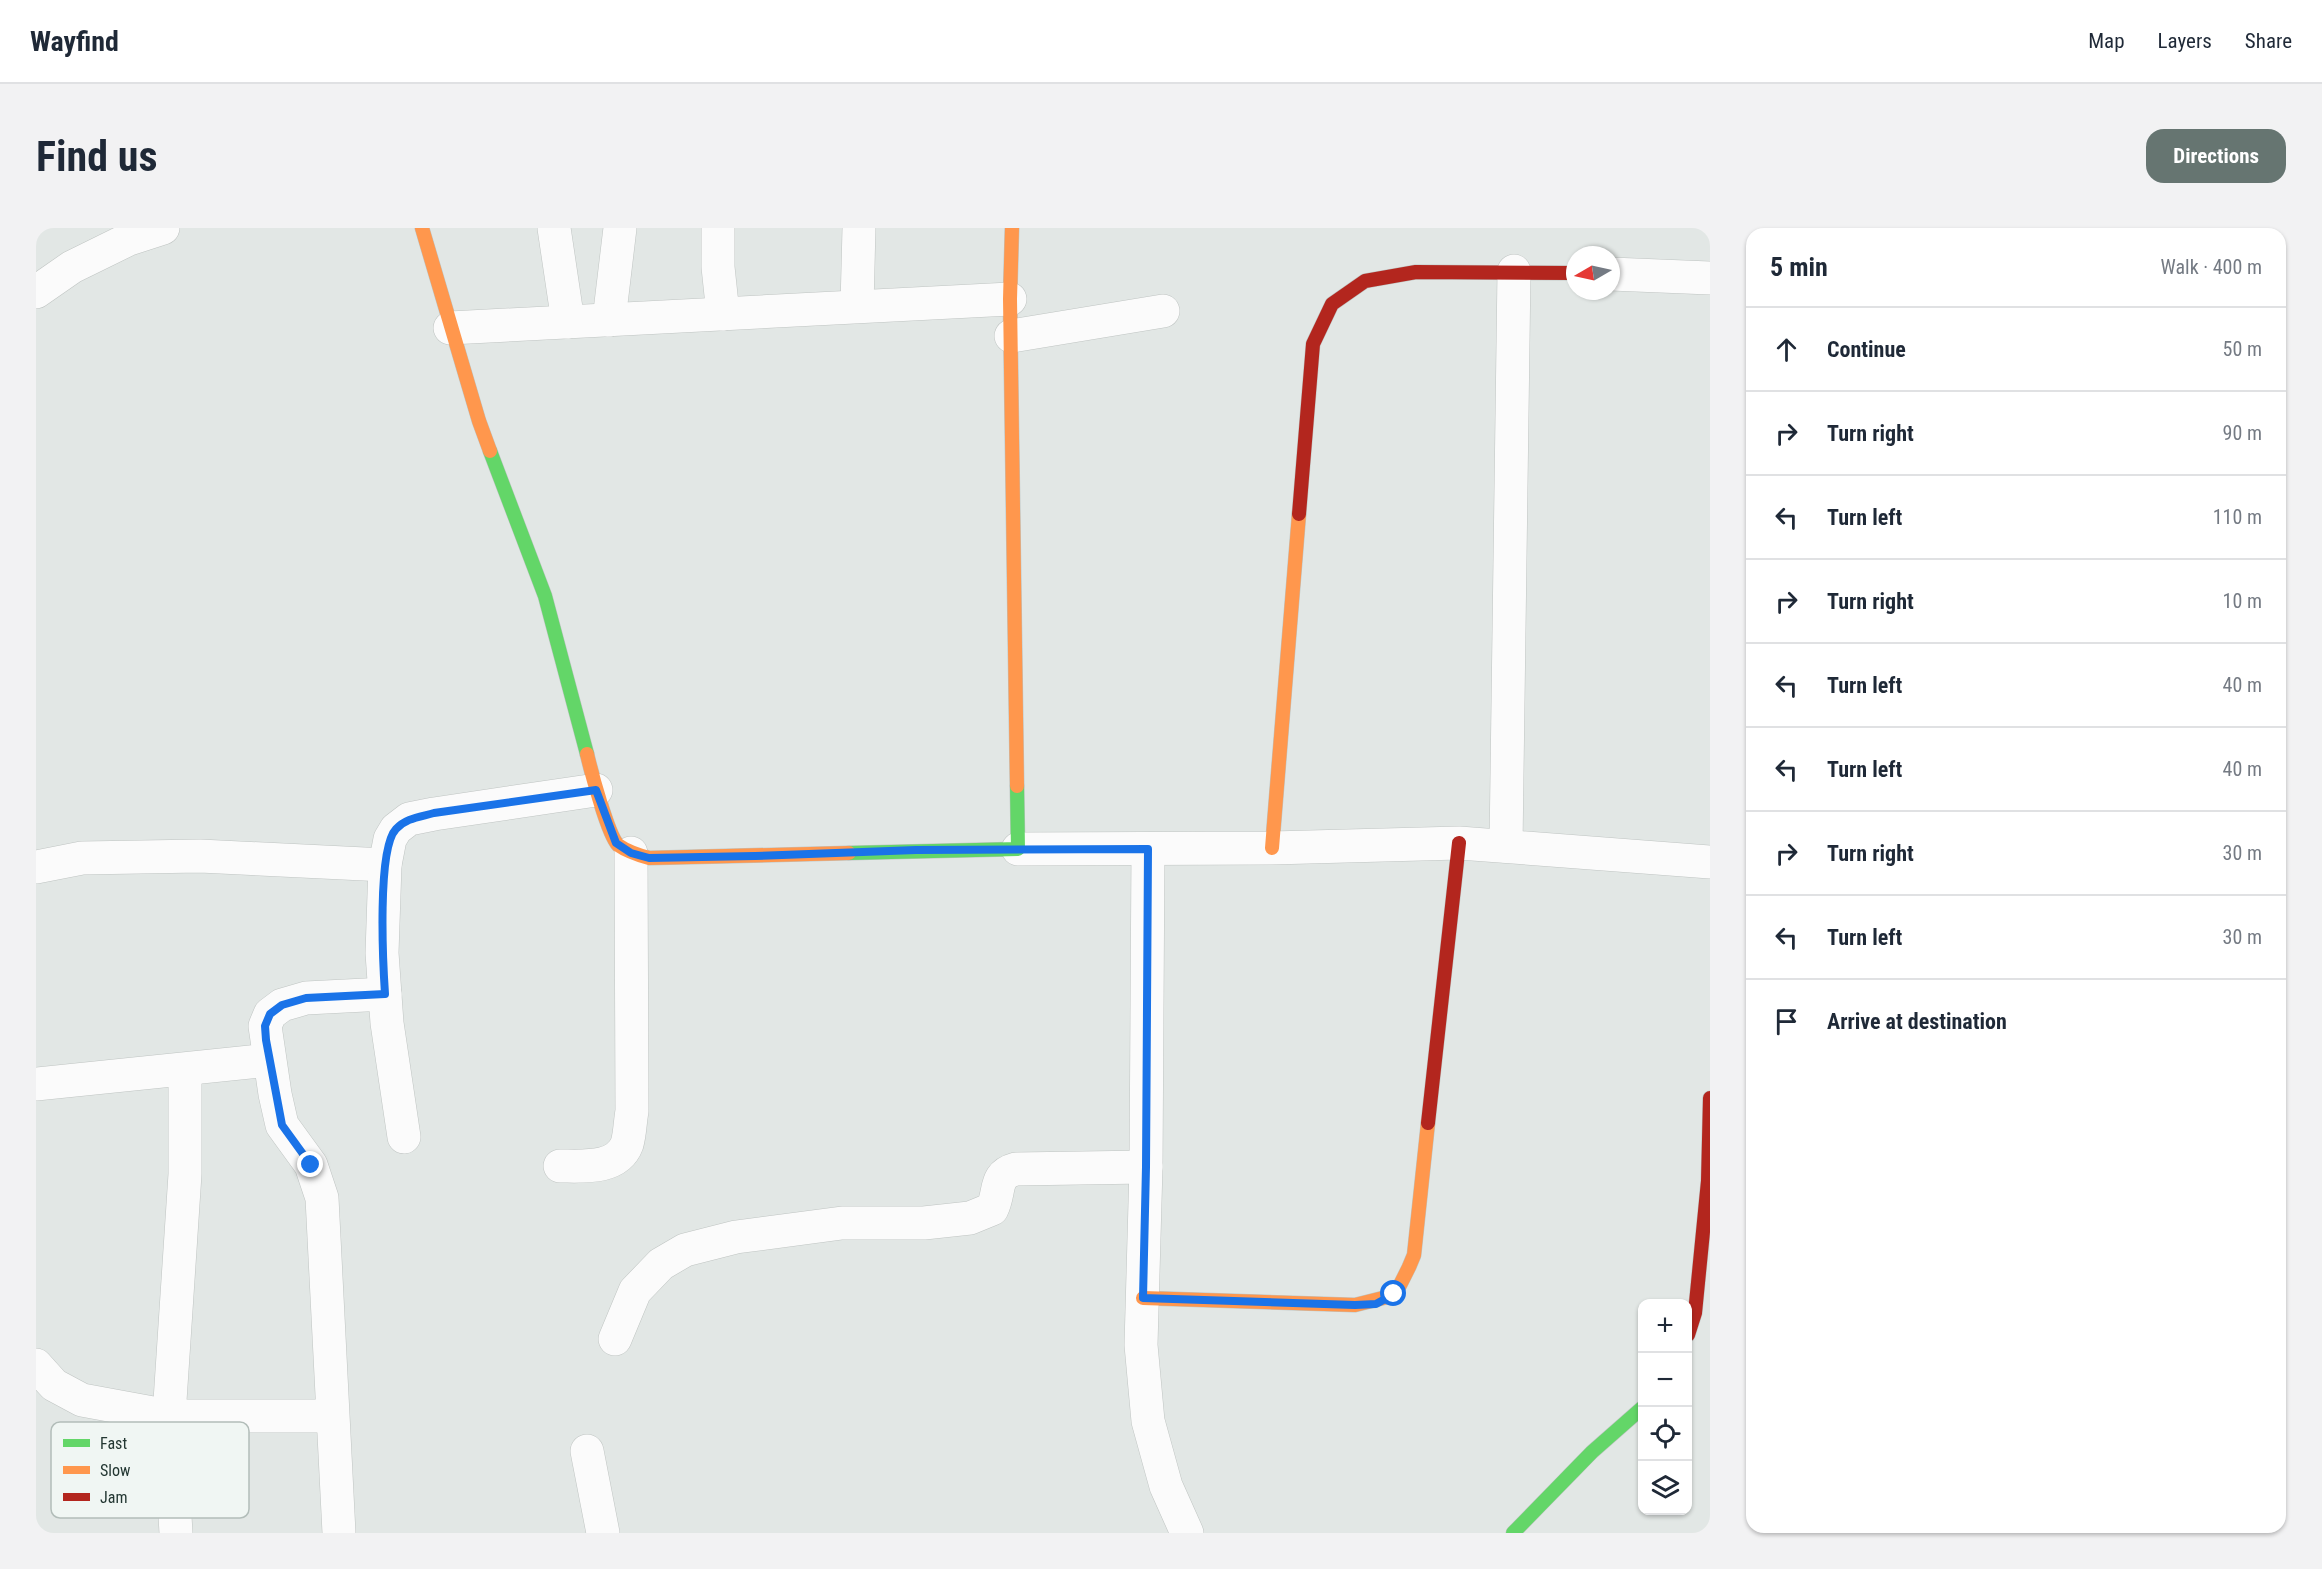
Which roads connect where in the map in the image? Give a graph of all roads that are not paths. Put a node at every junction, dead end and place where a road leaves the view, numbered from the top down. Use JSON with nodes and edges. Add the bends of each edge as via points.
{"nodes":[{"id":1,"x":163,"y":228,"type":"edge"},
{"id":2,"x":422,"y":228,"type":"edge"},
{"id":3,"x":554,"y":228,"type":"edge"},
{"id":4,"x":620,"y":228,"type":"edge"},
{"id":5,"x":718,"y":228,"type":"edge"},
{"id":6,"x":859,"y":228,"type":"edge"},
{"id":7,"x":1012,"y":228,"type":"edge"},
{"id":8,"x":1514,"y":271,"type":"junction"},
{"id":9,"x":1566,"y":273,"type":"edge"},
{"id":10,"x":1620,"y":274,"type":"edge"},
{"id":11,"x":1710,"y":278,"type":"edge"},
{"id":12,"x":36,"y":292,"type":"edge"},
{"id":13,"x":1010,"y":298,"type":"junction"},
{"id":14,"x":857,"y":306,"type":"junction"},
{"id":15,"x":1163,"y":311,"type":"dead end"},
{"id":16,"x":723,"y":314,"type":"junction"},
{"id":17,"x":609,"y":320,"type":"junction"},
{"id":18,"x":568,"y":322,"type":"junction"},
{"id":19,"x":450,"y":328,"type":"junction"},
{"id":20,"x":1011,"y":336,"type":"junction"},
{"id":21,"x":596,"y":790,"type":"junction"},
{"id":22,"x":1460,"y":843,"type":"junction"},
{"id":23,"x":1506,"y":846,"type":"junction"},
{"id":24,"x":1272,"y":848,"type":"junction"},
{"id":25,"x":1018,"y":849,"type":"junction"},
{"id":26,"x":1148,"y":849,"type":"junction"},
{"id":27,"x":631,"y":853,"type":"junction"},
{"id":28,"x":1710,"y":862,"type":"edge"},
{"id":29,"x":386,"y":865,"type":"junction"},
{"id":30,"x":36,"y":867,"type":"edge"},
{"id":31,"x":385,"y":994,"type":"junction"},
{"id":32,"x":269,"y":1060,"type":"junction"},
{"id":33,"x":185,"y":1070,"type":"junction"},
{"id":34,"x":36,"y":1084,"type":"edge"},
{"id":35,"x":1710,"y":1098,"type":"edge"},
{"id":36,"x":404,"y":1137,"type":"dead end"},
{"id":37,"x":560,"y":1166,"type":"dead end"},
{"id":38,"x":1146,"y":1167,"type":"junction"},
{"id":39,"x":1143,"y":1298,"type":"junction"},
{"id":40,"x":1692,"y":1322,"type":"edge"},
{"id":41,"x":615,"y":1339,"type":"dead end"},
{"id":42,"x":36,"y":1365,"type":"edge"},
{"id":43,"x":1638,"y":1412,"type":"edge"},
{"id":44,"x":169,"y":1416,"type":"junction"},
{"id":45,"x":332,"y":1416,"type":"junction"},
{"id":46,"x":169,"y":1422,"type":"edge"},
{"id":47,"x":587,"y":1451,"type":"dead end"},
{"id":48,"x":175,"y":1518,"type":"edge"},
{"id":49,"x":176,"y":1533,"type":"edge"},
{"id":50,"x":339,"y":1533,"type":"edge"},
{"id":51,"x":603,"y":1533,"type":"edge"},
{"id":52,"x":1187,"y":1533,"type":"edge"},
{"id":53,"x":1513,"y":1533,"type":"edge"}],
"edges":[{"from":1,"to":12,"type":"street","via":[[129,239],[72,267]]},
{"from":2,"to":19,"type":"street"},
{"from":3,"to":18,"type":"street"},
{"from":4,"to":17,"type":"street"},
{"from":5,"to":16,"type":"street"},
{"from":6,"to":14,"type":"street"},
{"from":7,"to":13,"type":"street"},
{"from":8,"to":9,"type":"street"},
{"from":8,"to":23,"type":"street"},
{"from":8,"to":24,"type":"street","via":[[1416,272],[1365,281],[1332,304],[1313,344]]},
{"from":10,"to":11,"type":"street"},
{"from":13,"to":14,"type":"street"},
{"from":13,"to":20,"type":"street"},
{"from":14,"to":16,"type":"street"},
{"from":15,"to":20,"type":"street"},
{"from":16,"to":17,"type":"street"},
{"from":17,"to":18,"type":"street"},
{"from":18,"to":19,"type":"street"},
{"from":19,"to":21,"type":"street","via":[[478,421],[545,596]]},
{"from":20,"to":25,"type":"street"},
{"from":21,"to":27,"type":"street","via":[[616,843]]},
{"from":21,"to":29,"type":"street","via":[[409,819],[390,839]]},
{"from":22,"to":23,"type":"street"},
{"from":22,"to":24,"type":"street"},
{"from":22,"to":39,"type":"street","via":[[1414,1255],[1406,1278],[1394,1294],[1376,1304]]},
{"from":23,"to":28,"type":"street"},
{"from":24,"to":26,"type":"street"},
{"from":25,"to":26,"type":"street"},
{"from":25,"to":27,"type":"street","via":[[649,858]]},
{"from":26,"to":38,"type":"street"},
{"from":27,"to":37,"type":"street","via":[[632,1111],[626,1145],[614,1160],[592,1166]]},
{"from":29,"to":30,"type":"street","via":[[200,856],[82,858]]},
{"from":29,"to":31,"type":"street","via":[[382,953]]},
{"from":31,"to":32,"type":"street","via":[[306,998],[282,1005],[270,1014],[265,1026]]},
{"from":31,"to":36,"type":"street"},
{"from":32,"to":33,"type":"street"},
{"from":32,"to":45,"type":"street","via":[[282,1125],[311,1165],[322,1198]]},
{"from":33,"to":34,"type":"street"},
{"from":33,"to":44,"type":"street","via":[[185,1174]]},
{"from":35,"to":40,"type":"street","via":[[1708,1181]]},
{"from":38,"to":39,"type":"street"},
{"from":38,"to":41,"type":"street","via":[[1016,1169],[1000,1178],[992,1209],[970,1218],[924,1223],[842,1223],[736,1237],[685,1250],[661,1264],[634,1291]]},
{"from":39,"to":52,"type":"street","via":[[1142,1345],[1149,1421],[1166,1486]]},
{"from":42,"to":44,"type":"street","via":[[54,1385],[82,1400]]},
{"from":43,"to":53,"type":"street","via":[[1592,1452]]},
{"from":44,"to":45,"type":"street"},
{"from":44,"to":46,"type":"street"},
{"from":45,"to":50,"type":"street"},
{"from":47,"to":51,"type":"street"},
{"from":48,"to":49,"type":"street"}]}
